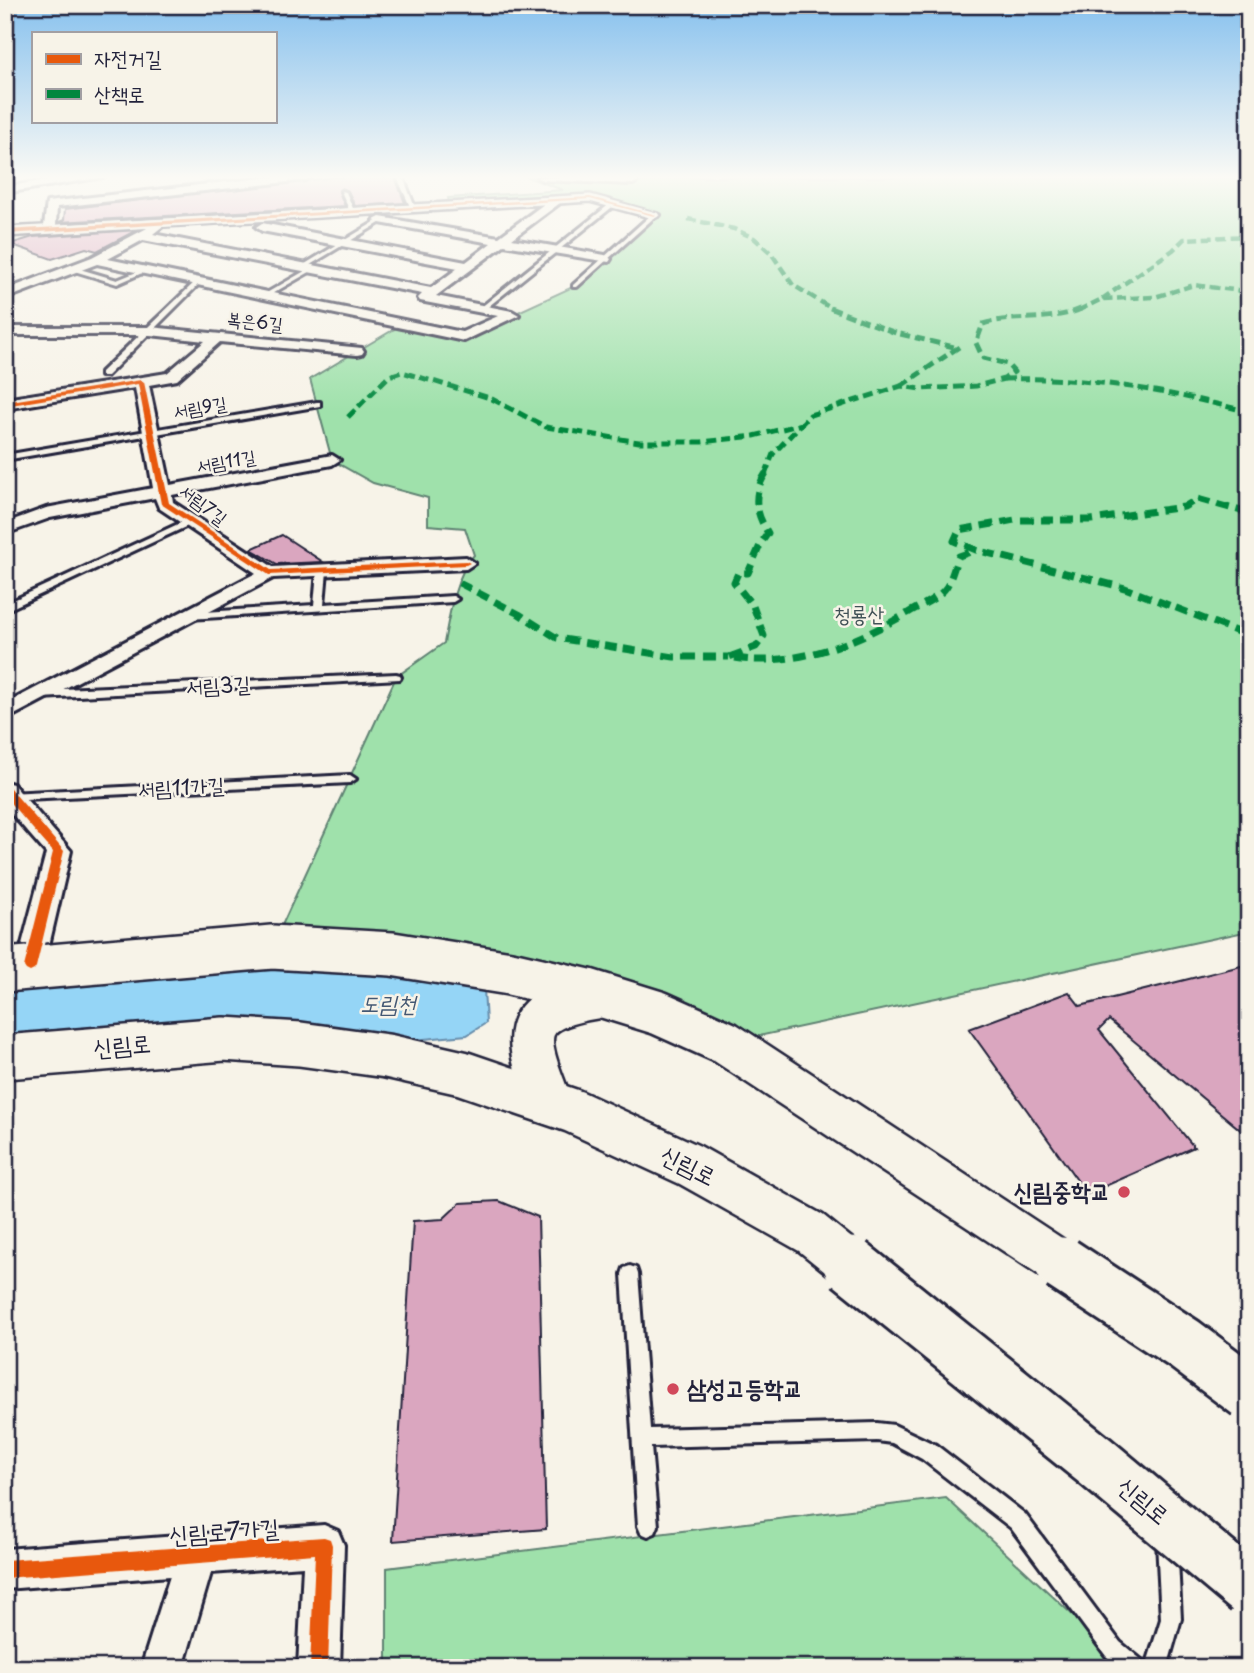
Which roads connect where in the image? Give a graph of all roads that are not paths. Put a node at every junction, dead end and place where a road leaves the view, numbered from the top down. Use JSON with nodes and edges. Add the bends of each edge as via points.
{"nodes":[{"id":1,"x":105,"y":255,"type":"edge"},
{"id":2,"x":240,"y":255,"type":"edge"},
{"id":3,"x":326,"y":255,"type":"edge"},
{"id":4,"x":409,"y":255,"type":"edge"},
{"id":5,"x":483,"y":255,"type":"edge"},
{"id":6,"x":549,"y":255,"type":"edge"},
{"id":7,"x":580,"y":255,"type":"edge"},
{"id":8,"x":609,"y":255,"type":"edge"},
{"id":9,"x":605,"y":259,"type":"junction"},
{"id":10,"x":96,"y":260,"type":"junction"},
{"id":11,"x":468,"y":266,"type":"junction"},
{"id":12,"x":307,"y":268,"type":"junction"},
{"id":13,"x":73,"y":269,"type":"junction"},
{"id":14,"x":146,"y":270,"type":"junction"},
{"id":15,"x":199,"y":281,"type":"junction"},
{"id":16,"x":575,"y":286,"type":"dead end"},
{"id":17,"x":5,"y":295,"type":"edge"},
{"id":18,"x":266,"y":295,"type":"junction"},
{"id":19,"x":414,"y":306,"type":"junction"},
{"id":20,"x":482,"y":309,"type":"junction"},
{"id":21,"x":5,"y":331,"type":"edge"},
{"id":22,"x":150,"y":331,"type":"junction"},
{"id":23,"x":216,"y":338,"type":"junction"},
{"id":24,"x":356,"y":352,"type":"dead end"},
{"id":25,"x":104,"y":374,"type":"dead end"},
{"id":26,"x":142,"y":382,"type":"junction"},
{"id":27,"x":5,"y":404,"type":"edge"},
{"id":28,"x":317,"y":404,"type":"dead end"},
{"id":29,"x":151,"y":433,"type":"junction"},
{"id":30,"x":5,"y":458,"type":"edge"},
{"id":31,"x":332,"y":460,"type":"dead end"},
{"id":32,"x":163,"y":491,"type":"junction"},
{"id":33,"x":191,"y":521,"type":"junction"},
{"id":34,"x":5,"y":529,"type":"edge"},
{"id":35,"x":466,"y":564,"type":"dead end"},
{"id":36,"x":322,"y":571,"type":"junction"},
{"id":37,"x":269,"y":573,"type":"junction"},
{"id":38,"x":453,"y":599,"type":"dead end"},
{"id":39,"x":5,"y":608,"type":"edge"},
{"id":40,"x":319,"y":609,"type":"junction"},
{"id":41,"x":188,"y":616,"type":"junction"},
{"id":42,"x":396,"y":677,"type":"dead end"},
{"id":43,"x":40,"y":694,"type":"junction"},
{"id":44,"x":5,"y":713,"type":"edge"},
{"id":45,"x":350,"y":779,"type":"dead end"},
{"id":46,"x":8,"y":795,"type":"edge"},
{"id":47,"x":17,"y":968,"type":"edge"},
{"id":48,"x":605,"y":996,"type":"junction"},
{"id":49,"x":5,"y":1057,"type":"edge"},
{"id":50,"x":550,"y":1103,"type":"junction"},
{"id":51,"x":630,"y":1274,"type":"dead end"},
{"id":52,"x":1249,"y":1393,"type":"edge"},
{"id":53,"x":642,"y":1438,"type":"junction"},
{"id":54,"x":1166,"y":1520,"type":"junction"},
{"id":55,"x":648,"y":1525,"type":"dead end"},
{"id":56,"x":197,"y":1555,"type":"junction"},
{"id":57,"x":5,"y":1569,"type":"edge"},
{"id":58,"x":1249,"y":1590,"type":"edge"},
{"id":59,"x":162,"y":1668,"type":"edge"},
{"id":60,"x":319,"y":1668,"type":"edge"},
{"id":61,"x":1136,"y":1668,"type":"edge"},
{"id":62,"x":1156,"y":1668,"type":"edge"}],
"edges":[{"from":1,"to":10,"type":"street"},
{"from":2,"to":12,"type":"street"},
{"from":3,"to":12,"type":"lane"},
{"from":4,"to":11,"type":"street"},
{"from":5,"to":11,"type":"street"},
{"from":6,"to":20,"type":"lane"},
{"from":7,"to":9,"type":"street"},
{"from":8,"to":9,"type":"lane"},
{"from":9,"to":16,"type":"lane"},
{"from":10,"to":13,"type":"street"},
{"from":10,"to":14,"type":"street"},
{"from":11,"to":19,"type":"street"},
{"from":12,"to":18,"type":"lane"},
{"from":12,"to":19,"type":"street"},
{"from":13,"to":14,"type":"lane","via":[[117,282]]},
{"from":13,"to":17,"type":"street"},
{"from":14,"to":15,"type":"street"},
{"from":15,"to":18,"type":"street"},
{"from":15,"to":22,"type":"lane"},
{"from":18,"to":19,"type":"street"},
{"from":19,"to":20,"type":"street"},
{"from":19,"to":20,"type":"street","via":[[464,337],[512,314]]},
{"from":21,"to":22,"type":"street","name":"복은6길"},
{"from":22,"to":23,"type":"street","name":"복은6길"},
{"from":22,"to":25,"type":"lane"},
{"from":23,"to":24,"type":"street","name":"복은6길"},
{"from":23,"to":26,"type":"street","via":[[172,377]]},
{"from":26,"to":27,"type":"street"},
{"from":26,"to":29,"type":"street","name":"서림7길"},
{"from":28,"to":29,"type":"lane","name":"서림9길"},
{"from":29,"to":30,"type":"lane","name":"서림9길"},
{"from":29,"to":32,"type":"street","name":"서림7길"},
{"from":31,"to":32,"type":"street","name":"서림11길"},
{"from":32,"to":33,"type":"street","name":"서림7길","via":[[165,503]]},
{"from":32,"to":34,"type":"street","name":"서림11길","via":[[46,513]]},
{"from":33,"to":37,"type":"street","name":"서림7길"},
{"from":33,"to":39,"type":"lane"},
{"from":35,"to":36,"type":"street"},
{"from":36,"to":37,"type":"street"},
{"from":36,"to":40,"type":"lane"},
{"from":37,"to":41,"type":"street","name":"서림3길"},
{"from":38,"to":40,"type":"lane","name":"서림3길"},
{"from":40,"to":41,"type":"lane","name":"서림3길"},
{"from":41,"to":43,"type":"street","name":"서림3길"},
{"from":42,"to":43,"type":"lane","name":"서림3길"},
{"from":43,"to":44,"type":"street","name":"서림3길"},
{"from":45,"to":46,"type":"lane","name":"서림11가길"},
{"from":46,"to":47,"type":"street","name":"서림11가길","via":[[59,851]]},
{"from":47,"to":48,"type":"main road","bridge":true,"via":[[272,947],[331,949],[452,962]]},
{"from":48,"to":50,"type":"main road","bridge":true,"via":[[555,1003],[543,1009],[534,1024],[529,1046]]},
{"from":48,"to":52,"type":"main road","bridge":true,"via":[[659,1013],[726,1043],[1184,1344]]},
{"from":49,"to":50,"type":"main road","name":"신림로","bridge":true,"via":[[224,1039],[300,1044],[387,1056],[462,1073]]},
{"from":50,"to":54,"type":"main road","name":"신림로","bridge":true,"via":[[690,1165],[811,1233]]},
{"from":51,"to":53,"type":"lane"},
{"from":53,"to":55,"type":"lane"},
{"from":53,"to":61,"type":"lane","via":[[894,1434],[929,1452],[1018,1521],[1106,1640]]},
{"from":54,"to":58,"type":"main road","name":"신림로","bridge":true},
{"from":54,"to":62,"type":"lane","via":[[1171,1619]]},
{"from":56,"to":57,"type":"street","name":"신림로7가길"},
{"from":56,"to":59,"type":"street","name":"신림로7가길"},
{"from":56,"to":60,"type":"street","name":"신림로7가길","via":[[324,1545]]}]}
